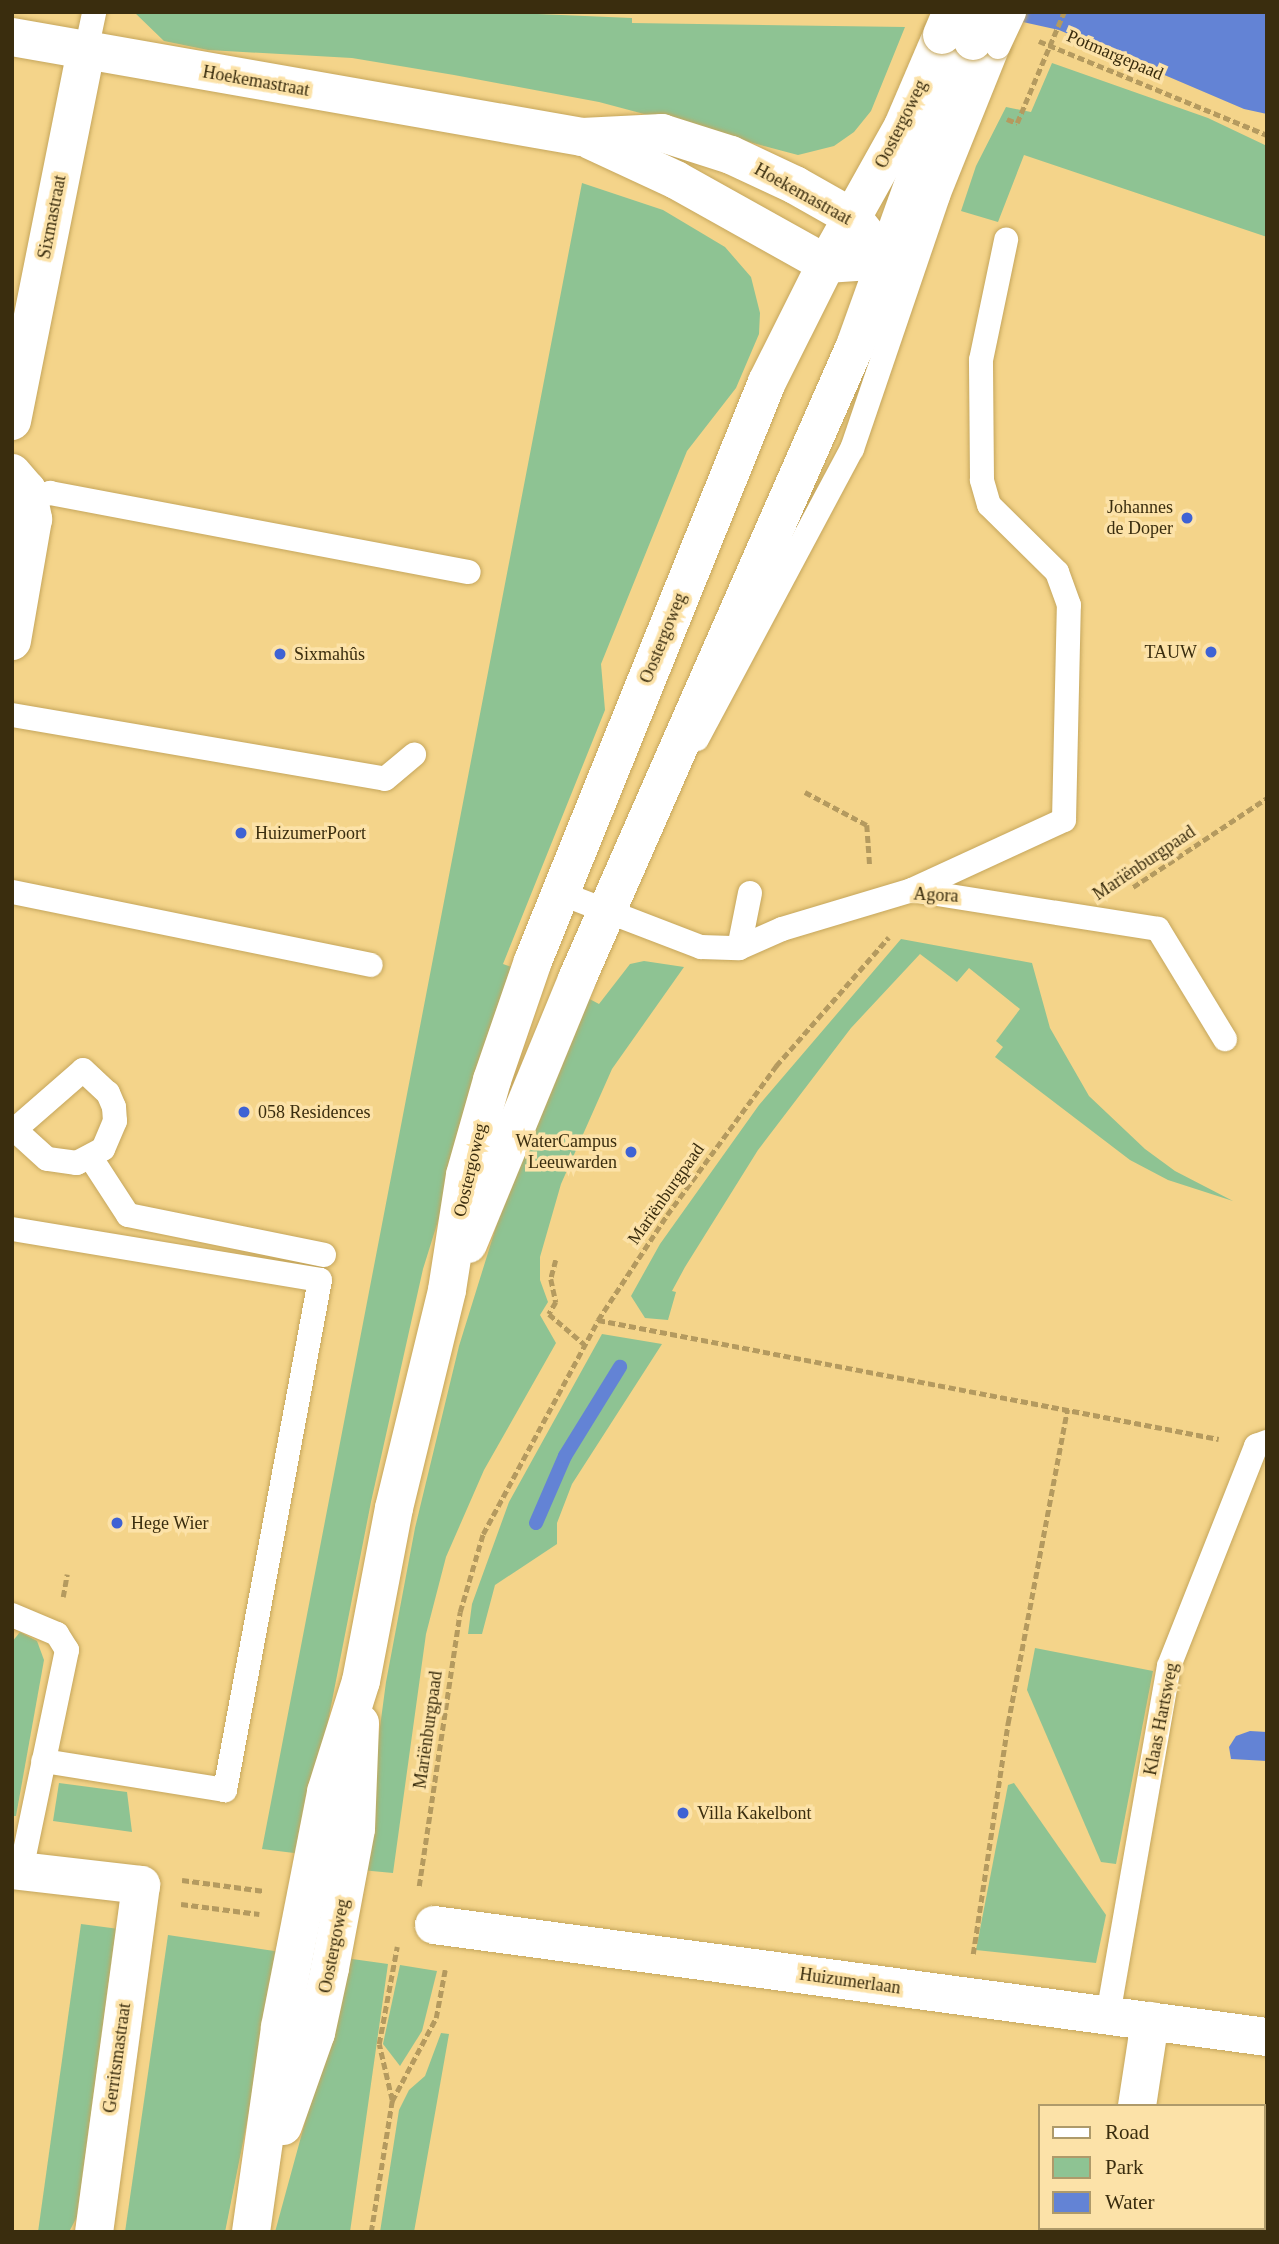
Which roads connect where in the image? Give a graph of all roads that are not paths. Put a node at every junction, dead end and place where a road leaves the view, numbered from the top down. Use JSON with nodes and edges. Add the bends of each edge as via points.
{"nodes":[{"id":1,"x":94,"y":12,"type":"edge"},
{"id":2,"x":1014,"y":12,"type":"edge"},
{"id":3,"x":970,"y":29,"type":"edge"},
{"id":4,"x":12,"y":37,"type":"edge"},
{"id":5,"x":86,"y":51,"type":"junction"},
{"id":6,"x":582,"y":137,"type":"junction"},
{"id":7,"x":853,"y":219,"type":"junction"},
{"id":8,"x":1006,"y":240,"type":"dead end"},
{"id":9,"x":886,"y":260,"type":"junction"},
{"id":10,"x":826,"y":264,"type":"junction"},
{"id":11,"x":12,"y":421,"type":"edge"},
{"id":12,"x":21,"y":486,"type":"edge"},
{"id":13,"x":469,"y":572,"type":"dead end"},
{"id":14,"x":12,"y":641,"type":"edge"},
{"id":15,"x":12,"y":715,"type":"edge"},
{"id":16,"x":414,"y":755,"type":"dead end"},
{"id":17,"x":665,"y":776,"type":"junction"},
{"id":18,"x":912,"y":890,"type":"junction"},
{"id":19,"x":12,"y":892,"type":"edge"},
{"id":20,"x":560,"y":893,"type":"junction"},
{"id":21,"x":750,"y":893,"type":"dead end"},
{"id":22,"x":606,"y":911,"type":"junction"},
{"id":23,"x":739,"y":948,"type":"junction"},
{"id":24,"x":371,"y":965,"type":"dead end"},
{"id":25,"x":1225,"y":1039,"type":"dead end"},
{"id":26,"x":14,"y":1131,"type":"edge"},
{"id":27,"x":91,"y":1158,"type":"junction"},
{"id":28,"x":12,"y":1229,"type":"edge"},
{"id":29,"x":324,"y":1255,"type":"dead end"},
{"id":30,"x":447,"y":1290,"type":"junction"},
{"id":31,"x":1262,"y":1444,"type":"edge"},
{"id":32,"x":12,"y":1615,"type":"edge"},
{"id":33,"x":43,"y":1761,"type":"junction"},
{"id":34,"x":17,"y":1870,"type":"edge"},
{"id":35,"x":434,"y":1916,"type":"road end"},
{"id":36,"x":1108,"y":2015,"type":"junction"},
{"id":37,"x":1150,"y":2021,"type":"junction"},
{"id":38,"x":1267,"y":2037,"type":"edge"},
{"id":39,"x":1136,"y":2104,"type":"edge"},
{"id":40,"x":254,"y":2216,"type":"edge"},
{"id":41,"x":94,"y":2232,"type":"edge"}],
"edges":[{"from":1,"to":5,"type":"lane","name":"Sixmastraat"},
{"from":2,"to":3,"type":"lane","name":"Oostergoweg","bridge":true},
{"from":3,"to":7,"type":"main road","name":"Oostergoweg","via":[[903,126]]},
{"from":3,"to":9,"type":"main road","name":"Oostergoweg"},
{"from":3,"to":17,"type":"lane","name":"Oostergoweg","via":[[938,196],[852,449],[708,727]]},
{"from":4,"to":5,"type":"main road","name":"Hoekemastraat"},
{"from":5,"to":6,"type":"main road","name":"Hoekemastraat"},
{"from":5,"to":11,"type":"main road","name":"Sixmastraat"},
{"from":6,"to":7,"type":"main road","name":"Hoekemastraat","via":[[662,133],[731,155]]},
{"from":6,"to":10,"type":"main road","name":"Hoekemastraat","via":[[676,180]]},
{"from":7,"to":9,"type":"main road","name":"Hoekemastraat"},
{"from":7,"to":10,"type":"main road","name":"Oostergoweg"},
{"from":8,"to":18,"type":"lane","via":[[981,360],[982,480],[989,506],[1057,572],[1069,605],[1064,820]]},
{"from":9,"to":10,"type":"main road"},
{"from":9,"to":17,"type":"main road","name":"Oostergoweg","via":[[830,407]]},
{"from":10,"to":20,"type":"main road","name":"Oostergoweg","via":[[767,382]]},
{"from":12,"to":13,"type":"lane"},
{"from":12,"to":14,"type":"main road","via":[[33,531]]},
{"from":15,"to":16,"type":"lane","via":[[385,779]]},
{"from":17,"to":22,"type":"main road","name":"Oostergoweg"},
{"from":18,"to":23,"type":"lane","name":"Agora","via":[[782,929]]},
{"from":18,"to":25,"type":"lane","name":"Agora","via":[[1158,929]]},
{"from":19,"to":24,"type":"lane"},
{"from":20,"to":22,"type":"lane","name":"Agora"},
{"from":20,"to":30,"type":"main road","name":"Oostergoweg","via":[[489,1091],[465,1175]]},
{"from":21,"to":23,"type":"lane"},
{"from":22,"to":23,"type":"lane","name":"Agora","via":[[701,947]]},
{"from":22,"to":30,"type":"main road","name":"Oostergoweg"},
{"from":26,"to":27,"type":"lane","via":[[47,1159],[62,1163]]},
{"from":26,"to":27,"type":"lane","via":[[83,1070],[108,1093],[115,1122],[103,1149]]},
{"from":27,"to":29,"type":"lane","via":[[128,1215]]},
{"from":28,"to":33,"type":"lane","via":[[320,1280],[225,1790]]},
{"from":30,"to":40,"type":"main road","name":"Oostergoweg","via":[[394,1508],[361,1681],[359,1796],[330,1968],[316,2033]]},
{"from":31,"to":36,"type":"lane","name":"Klaas Hartsweg","via":[[1169,1666]]},
{"from":32,"to":33,"type":"lane","via":[[57,1634],[67,1650]]},
{"from":33,"to":34,"type":"lane"},
{"from":34,"to":41,"type":"main road","name":"Gerritsmastraat","via":[[141,1885]]},
{"from":35,"to":36,"type":"main road","name":"Huizumerlaan"},
{"from":36,"to":37,"type":"main road","name":"Huizumerlaan"},
{"from":37,"to":38,"type":"main road","name":"Huizumerlaan"},
{"from":37,"to":39,"type":"main road"}]}
